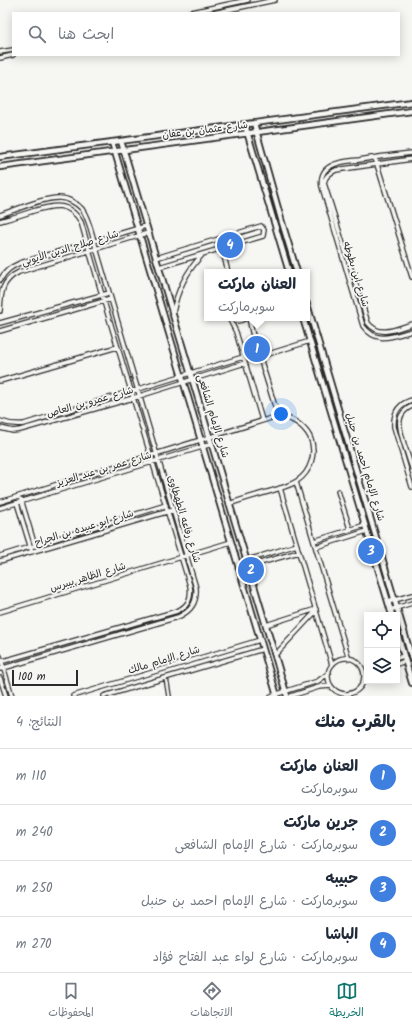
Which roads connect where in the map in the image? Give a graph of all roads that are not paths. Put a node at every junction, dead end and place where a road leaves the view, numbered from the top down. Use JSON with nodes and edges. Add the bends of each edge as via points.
{"nodes":[{"id":1,"x":248,"y":0,"type":"edge"},
{"id":2,"x":275,"y":0,"type":"edge"},
{"id":3,"x":239,"y":2,"type":"junction"},
{"id":4,"x":240,"y":7,"type":"junction"},
{"id":5,"x":192,"y":12,"type":"edge"},
{"id":6,"x":218,"y":12,"type":"edge"},
{"id":7,"x":12,"y":50,"type":"edge"},
{"id":8,"x":0,"y":52,"type":"edge"},
{"id":9,"x":12,"y":55,"type":"edge"},
{"id":10,"x":0,"y":58,"type":"edge"},
{"id":11,"x":412,"y":102,"type":"edge"},
{"id":12,"x":412,"y":112,"type":"edge"},
{"id":13,"x":254,"y":124,"type":"junction"},
{"id":14,"x":245,"y":125,"type":"junction"},
{"id":15,"x":256,"y":132,"type":"junction"},
{"id":16,"x":248,"y":133,"type":"junction"},
{"id":17,"x":120,"y":141,"type":"junction"},
{"id":18,"x":112,"y":142,"type":"junction"},
{"id":19,"x":123,"y":150,"type":"junction"},
{"id":20,"x":115,"y":151,"type":"junction"},
{"id":21,"x":412,"y":153,"type":"edge"},
{"id":22,"x":0,"y":157,"type":"edge"},
{"id":23,"x":375,"y":158,"type":"junction"},
{"id":24,"x":412,"y":159,"type":"edge"},
{"id":25,"x":377,"y":164,"type":"junction"},
{"id":26,"x":0,"y":167,"type":"edge"},
{"id":27,"x":325,"y":176,"type":"junction"},
{"id":28,"x":30,"y":205,"type":"junction"},
{"id":29,"x":33,"y":211,"type":"junction"},
{"id":30,"x":0,"y":215,"type":"edge"},
{"id":31,"x":281,"y":220,"type":"junction"},
{"id":32,"x":0,"y":221,"type":"edge"},
{"id":33,"x":274,"y":222,"type":"junction"},
{"id":34,"x":146,"y":226,"type":"junction"},
{"id":35,"x":138,"y":228,"type":"junction"},
{"id":36,"x":284,"y":229,"type":"junction"},
{"id":37,"x":277,"y":231,"type":"junction"},
{"id":38,"x":148,"y":233,"type":"junction"},
{"id":39,"x":140,"y":236,"type":"junction"},
{"id":40,"x":94,"y":240,"type":"junction"},
{"id":41,"x":87,"y":242,"type":"junction"},
{"id":42,"x":222,"y":248,"type":"junction"},
{"id":43,"x":96,"y":249,"type":"junction"},
{"id":44,"x":89,"y":251,"type":"junction"},
{"id":45,"x":344,"y":253,"type":"junction"},
{"id":46,"x":203,"y":254,"type":"junction"},
{"id":47,"x":156,"y":258,"type":"junction"},
{"id":48,"x":412,"y":258,"type":"edge"},
{"id":49,"x":406,"y":259,"type":"junction"},
{"id":50,"x":159,"y":267,"type":"junction"},
{"id":51,"x":227,"y":269,"type":"edge"},
{"id":52,"x":288,"y":269,"type":"edge"},
{"id":53,"x":296,"y":269,"type":"edge"},
{"id":54,"x":412,"y":277,"type":"edge"},
{"id":55,"x":0,"y":280,"type":"edge"},
{"id":56,"x":109,"y":293,"type":"junction"},
{"id":57,"x":102,"y":295,"type":"junction"},
{"id":58,"x":111,"y":299,"type":"junction"},
{"id":59,"x":104,"y":301,"type":"junction"},
{"id":60,"x":0,"y":311,"type":"edge"},
{"id":61,"x":172,"y":314,"type":"junction"},
{"id":62,"x":310,"y":314,"type":"edge"},
{"id":63,"x":230,"y":321,"type":"edge"},
{"id":64,"x":250,"y":321,"type":"edge"},
{"id":65,"x":304,"y":321,"type":"edge"},
{"id":66,"x":0,"y":323,"type":"edge"},
{"id":67,"x":412,"y":324,"type":"edge"},
{"id":68,"x":0,"y":331,"type":"edge"},
{"id":69,"x":412,"y":331,"type":"edge"},
{"id":70,"x":310,"y":341,"type":"junction"},
{"id":71,"x":117,"y":347,"type":"junction"},
{"id":72,"x":243,"y":357,"type":"junction"},
{"id":73,"x":259,"y":357,"type":"junction"},
{"id":74,"x":245,"y":363,"type":"junction"},
{"id":75,"x":190,"y":373,"type":"junction"},
{"id":76,"x":182,"y":376,"type":"junction"},
{"id":77,"x":192,"y":380,"type":"junction"},
{"id":78,"x":0,"y":381,"type":"edge"},
{"id":79,"x":184,"y":382,"type":"junction"},
{"id":80,"x":137,"y":390,"type":"junction"},
{"id":81,"x":131,"y":392,"type":"junction"},
{"id":82,"x":139,"y":396,"type":"junction"},
{"id":83,"x":133,"y":398,"type":"junction"},
{"id":84,"x":335,"y":399,"type":"junction"},
{"id":85,"x":412,"y":400,"type":"edge"},
{"id":86,"x":328,"y":401,"type":"junction"},
{"id":87,"x":412,"y":406,"type":"edge"},
{"id":88,"x":278,"y":416,"type":"junction"},
{"id":89,"x":262,"y":420,"type":"junction"},
{"id":90,"x":0,"y":421,"type":"edge"},
{"id":91,"x":0,"y":428,"type":"edge"},
{"id":92,"x":210,"y":437,"type":"junction"},
{"id":93,"x":201,"y":440,"type":"junction"},
{"id":94,"x":212,"y":444,"type":"junction"},
{"id":95,"x":203,"y":446,"type":"junction"},
{"id":96,"x":156,"y":454,"type":"junction"},
{"id":97,"x":150,"y":456,"type":"junction"},
{"id":98,"x":158,"y":461,"type":"junction"},
{"id":99,"x":152,"y":462,"type":"junction"},
{"id":100,"x":412,"y":468,"type":"edge"},
{"id":101,"x":296,"y":482,"type":"junction"},
{"id":102,"x":412,"y":487,"type":"edge"},
{"id":103,"x":280,"y":488,"type":"junction"},
{"id":104,"x":338,"y":491,"type":"dead end"},
{"id":105,"x":20,"y":496,"type":"junction"},
{"id":106,"x":15,"y":498,"type":"junction"},
{"id":107,"x":365,"y":499,"type":"junction"},
{"id":108,"x":358,"y":501,"type":"junction"},
{"id":109,"x":0,"y":502,"type":"edge"},
{"id":110,"x":22,"y":502,"type":"junction"},
{"id":111,"x":17,"y":503,"type":"junction"},
{"id":112,"x":171,"y":504,"type":"junction"},
{"id":113,"x":230,"y":504,"type":"junction"},
{"id":114,"x":166,"y":505,"type":"junction"},
{"id":115,"x":0,"y":508,"type":"edge"},
{"id":116,"x":173,"y":510,"type":"junction"},
{"id":117,"x":167,"y":511,"type":"junction"},
{"id":118,"x":365,"y":525,"type":"junction"},
{"id":119,"x":350,"y":529,"type":"junction"},
{"id":120,"x":367,"y":531,"type":"junction"},
{"id":121,"x":314,"y":540,"type":"junction"},
{"id":122,"x":231,"y":542,"type":"junction"},
{"id":123,"x":34,"y":545,"type":"junction"},
{"id":124,"x":297,"y":545,"type":"junction"},
{"id":125,"x":30,"y":547,"type":"junction"},
{"id":126,"x":316,"y":547,"type":"junction"},
{"id":127,"x":36,"y":551,"type":"junction"},
{"id":128,"x":32,"y":552,"type":"junction"},
{"id":129,"x":299,"y":552,"type":"junction"},
{"id":130,"x":186,"y":555,"type":"junction"},
{"id":131,"x":0,"y":556,"type":"edge"},
{"id":132,"x":181,"y":557,"type":"junction"},
{"id":133,"x":246,"y":561,"type":"junction"},
{"id":134,"x":0,"y":562,"type":"edge"},
{"id":135,"x":238,"y":563,"type":"junction"},
{"id":136,"x":248,"y":566,"type":"junction"},
{"id":137,"x":239,"y":569,"type":"junction"},
{"id":138,"x":412,"y":595,"type":"edge"},
{"id":139,"x":395,"y":600,"type":"junction"},
{"id":140,"x":388,"y":602,"type":"junction"},
{"id":141,"x":412,"y":603,"type":"edge"},
{"id":142,"x":397,"y":608,"type":"junction"},
{"id":143,"x":316,"y":610,"type":"junction"},
{"id":144,"x":0,"y":612,"type":"edge"},
{"id":145,"x":391,"y":612,"type":"edge"},
{"id":146,"x":266,"y":625,"type":"junction"},
{"id":147,"x":104,"y":632,"type":"junction"},
{"id":148,"x":105,"y":638,"type":"junction"},
{"id":149,"x":260,"y":640,"type":"junction"},
{"id":150,"x":400,"y":642,"type":"edge"},
{"id":151,"x":263,"y":649,"type":"junction"},
{"id":152,"x":411,"y":653,"type":"edge"},
{"id":153,"x":275,"y":655,"type":"junction"},
{"id":154,"x":0,"y":656,"type":"edge"},
{"id":155,"x":400,"y":658,"type":"edge"},
{"id":156,"x":405,"y":658,"type":"junction"},
{"id":157,"x":349,"y":659,"type":"junction"},
{"id":158,"x":412,"y":659,"type":"edge"},
{"id":159,"x":1,"y":662,"type":"edge"},
{"id":160,"x":400,"y":662,"type":"edge"},
{"id":161,"x":332,"y":665,"type":"junction"},
{"id":162,"x":362,"y":668,"type":"joint"},
{"id":163,"x":2,"y":669,"type":"edge"},
{"id":164,"x":329,"y":673,"type":"junction"},
{"id":165,"x":364,"y":673,"type":"edge"},
{"id":166,"x":0,"y":678,"type":"edge"},
{"id":167,"x":166,"y":678,"type":"junction"},
{"id":168,"x":364,"y":678,"type":"edge"},
{"id":169,"x":412,"y":683,"type":"edge"},
{"id":170,"x":331,"y":686,"type":"junction"},
{"id":171,"x":286,"y":694,"type":"edge"},
{"id":172,"x":277,"y":695,"type":"edge"},
{"id":173,"x":6,"y":696,"type":"edge"},
{"id":174,"x":12,"y":696,"type":"edge"},
{"id":175,"x":73,"y":696,"type":"edge"},
{"id":176,"x":104,"y":696,"type":"edge"},
{"id":177,"x":169,"y":696,"type":"edge"},
{"id":178,"x":271,"y":696,"type":"edge"},
{"id":179,"x":291,"y":696,"type":"edge"}],
"edges":[{"from":1,"to":3,"type":"street"},
{"from":2,"to":4,"type":"street"},
{"from":3,"to":4,"type":"street"},
{"from":3,"to":5,"type":"street"},
{"from":4,"to":6,"type":"street"},
{"from":7,"to":8,"type":"street"},
{"from":9,"to":10,"type":"street"},
{"from":11,"to":13,"type":"street","name":"شارع عثمان بن عفان"},
{"from":12,"to":15,"type":"street","name":"شارع عثمان بن عفان"},
{"from":13,"to":14,"type":"street","name":"شارع عثمان بن عفان"},
{"from":13,"to":15,"type":"street"},
{"from":14,"to":16,"type":"street"},
{"from":14,"to":17,"type":"street","name":"شارع عثمان بن عفان"},
{"from":15,"to":16,"type":"street","name":"شارع عثمان بن عفان"},
{"from":15,"to":31,"type":"street"},
{"from":16,"to":19,"type":"street","name":"شارع عثمان بن عفان"},
{"from":16,"to":33,"type":"street"},
{"from":17,"to":18,"type":"street","name":"شارع عثمان بن عفان"},
{"from":17,"to":19,"type":"street","name":"شارع الإمام الشافعى"},
{"from":18,"to":20,"type":"street","name":"شارع الإمام الشافعى"},
{"from":18,"to":22,"type":"street","name":"شارع عثمان بن عفان"},
{"from":19,"to":20,"type":"street","name":"شارع عثمان بن عفان"},
{"from":19,"to":34,"type":"street","name":"شارع الإمام الشافعى"},
{"from":20,"to":26,"type":"street","name":"شارع عثمان بن عفان"},
{"from":20,"to":35,"type":"street","name":"شارع الإمام الشافعى"},
{"from":21,"to":23,"type":"street"},
{"from":23,"to":25,"type":"street"},
{"from":23,"to":27,"type":"street","via":[[334,164],[327,168]]},
{"from":24,"to":25,"type":"street"},
{"from":25,"to":27,"type":"street","via":[[336,170]]},
{"from":25,"to":49,"type":"street"},
{"from":27,"to":45,"type":"street","name":"شارع ابن بطوطه","via":[[324,181]]},
{"from":28,"to":29,"type":"street"},
{"from":28,"to":30,"type":"street","name":"شارع رفاعه الطهطاوى"},
{"from":28,"to":40,"type":"street","name":"شارع رفاعه الطهطاوى","via":[[60,198],[76,204],[85,215]]},
{"from":29,"to":32,"type":"street","name":"شارع رفاعه الطهطاوى"},
{"from":29,"to":41,"type":"street","name":"شارع رفاعه الطهطاوى","via":[[54,206],[63,206],[70,210],[81,222]]},
{"from":31,"to":33,"type":"street"},
{"from":31,"to":36,"type":"street"},
{"from":33,"to":37,"type":"street"},
{"from":34,"to":35,"type":"street","name":"شارع صلاح الدين الأيوبي"},
{"from":34,"to":38,"type":"street","name":"شارع الإمام الشافعى"},
{"from":35,"to":39,"type":"street","name":"شارع الإمام الشافعى"},
{"from":35,"to":40,"type":"street","name":"شارع صلاح الدين الأيوبي"},
{"from":36,"to":37,"type":"street"},
{"from":36,"to":53,"type":"street"},
{"from":37,"to":52,"type":"street"},
{"from":38,"to":39,"type":"street","name":"شارع صلاح الدين الأيوبي"},
{"from":38,"to":47,"type":"street","name":"شارع الإمام الشافعى"},
{"from":39,"to":43,"type":"street","name":"شارع صلاح الدين الأيوبي"},
{"from":39,"to":76,"type":"street","name":"شارع الإمام الشافعى"},
{"from":40,"to":41,"type":"street","name":"شارع صلاح الدين الأيوبي"},
{"from":40,"to":43,"type":"street","name":"شارع رفاعه الطهطاوى"},
{"from":41,"to":44,"type":"street","name":"شارع رفاعه الطهطاوى"},
{"from":41,"to":55,"type":"street","name":"شارع صلاح الدين الأيوبي","via":[[15,265]]},
{"from":42,"to":46,"type":"street"},
{"from":42,"to":47,"type":"street","via":[[263,236],[264,230],[261,226]]},
{"from":42,"to":51,"type":"street"},
{"from":43,"to":44,"type":"street","name":"شارع صلاح الدين الأيوبي"},
{"from":43,"to":56,"type":"street","name":"شارع رفاعه الطهطاوى"},
{"from":44,"to":57,"type":"street","name":"شارع رفاعه الطهطاوى"},
{"from":44,"to":60,"type":"street","name":"شارع صلاح الدين الأيوبي","via":[[14,275],[1,294]]},
{"from":45,"to":67,"type":"street","name":"شارع ابن بطوطه","via":[[368,323],[382,332]]},
{"from":45,"to":69,"type":"street","name":"شارع ابن بطوطه","via":[[361,320],[367,331],[379,338]]},
{"from":46,"to":50,"type":"street"},
{"from":46,"to":61,"type":"street","via":[[182,281]]},
{"from":47,"to":50,"type":"street","name":"شارع الإمام الشافعى"},
{"from":48,"to":49,"type":"street"},
{"from":49,"to":54,"type":"street"},
{"from":50,"to":61,"type":"street","name":"شارع الإمام الشافعى"},
{"from":56,"to":57,"type":"street"},
{"from":56,"to":58,"type":"street","name":"شارع رفاعه الطهطاوى"},
{"from":57,"to":59,"type":"street","name":"شارع رفاعه الطهطاوى"},
{"from":57,"to":66,"type":"street"},
{"from":58,"to":59,"type":"street"},
{"from":58,"to":80,"type":"street","name":"شارع رفاعه الطهطاوى"},
{"from":59,"to":68,"type":"street"},
{"from":59,"to":71,"type":"street","name":"شارع رفاعه الطهطاوى"},
{"from":61,"to":75,"type":"street","name":"شارع الإمام الشافعى"},
{"from":62,"to":84,"type":"street","name":"شارع الإمام احمد بن حنبل"},
{"from":63,"to":72,"type":"street"},
{"from":64,"to":73,"type":"street"},
{"from":65,"to":70,"type":"street","name":"شارع الإمام احمد بن حنبل"},
{"from":70,"to":73,"type":"street"},
{"from":70,"to":86,"type":"street","name":"شارع الإمام احمد بن حنبل"},
{"from":71,"to":78,"type":"street"},
{"from":71,"to":81,"type":"street","name":"شارع رفاعه الطهطاوى"},
{"from":72,"to":74,"type":"street"},
{"from":72,"to":75,"type":"street","name":"شارع عمرو بن العاص"},
{"from":73,"to":88,"type":"street"},
{"from":74,"to":77,"type":"street","name":"شارع عمرو بن العاص"},
{"from":74,"to":89,"type":"street"},
{"from":75,"to":76,"type":"street","name":"شارع عمرو بن العاص"},
{"from":75,"to":77,"type":"street","name":"شارع الإمام الشافعى"},
{"from":76,"to":79,"type":"street","name":"شارع الإمام الشافعى"},
{"from":76,"to":80,"type":"street","name":"شارع عمرو بن العاص"},
{"from":77,"to":79,"type":"street","name":"شارع عمرو بن العاص"},
{"from":77,"to":92,"type":"street","name":"شارع الإمام الشافعى"},
{"from":79,"to":82,"type":"street","name":"شارع عمرو بن العاص"},
{"from":79,"to":93,"type":"street","name":"شارع الإمام الشافعى"},
{"from":80,"to":81,"type":"street","name":"شارع عمرو بن العاص"},
{"from":80,"to":82,"type":"street","name":"شارع رفاعه الطهطاوى"},
{"from":81,"to":83,"type":"street","name":"شارع رفاعه الطهطاوى"},
{"from":81,"to":90,"type":"street","name":"شارع عمرو بن العاص","via":[[24,424],[7,424]]},
{"from":82,"to":83,"type":"street","name":"شارع عمرو بن العاص"},
{"from":82,"to":96,"type":"street","name":"شارع رفاعه الطهطاوى"},
{"from":83,"to":91,"type":"street","name":"شارع عمرو بن العاص","via":[[20,430]]},
{"from":83,"to":97,"type":"street","name":"شارع رفاعه الطهطاوى"},
{"from":84,"to":86,"type":"street"},
{"from":84,"to":107,"type":"street","name":"شارع الإمام احمد بن حنبل"},
{"from":85,"to":102,"type":"street","via":[[403,403],[394,416],[394,427]]},
{"from":86,"to":108,"type":"street","name":"شارع الإمام احمد بن حنبل"},
{"from":87,"to":100,"type":"street","via":[[404,411],[399,423]]},
{"from":88,"to":89,"type":"street","name":"شارع عمر بن عبد العزيز"},
{"from":88,"to":101,"type":"street","via":[[294,420],[310,438],[313,450],[311,463],[303,477]]},
{"from":89,"to":92,"type":"street","name":"شارع عمر بن عبد العزيز"},
{"from":92,"to":93,"type":"street","name":"شارع عمر بن عبد العزيز"},
{"from":92,"to":94,"type":"street","name":"شارع الإمام الشافعى"},
{"from":93,"to":95,"type":"street","name":"شارع الإمام الشافعى"},
{"from":93,"to":96,"type":"street","name":"شارع عمر بن عبد العزيز"},
{"from":94,"to":95,"type":"street","name":"شارع عمر بن عبد العزيز"},
{"from":94,"to":113,"type":"street","name":"شارع الإمام الشافعى"},
{"from":95,"to":98,"type":"street","name":"شارع عمر بن عبد العزيز"},
{"from":95,"to":122,"type":"street","name":"شارع الإمام الشافعى"},
{"from":96,"to":97,"type":"street","name":"شارع عمر بن عبد العزيز"},
{"from":96,"to":98,"type":"street","name":"شارع رفاعه الطهطاوى"},
{"from":97,"to":99,"type":"street","name":"شارع رفاعه الطهطاوى"},
{"from":97,"to":105,"type":"street","name":"شارع عمر بن عبد العزيز"},
{"from":98,"to":99,"type":"street","name":"شارع عمر بن عبد العزيز"},
{"from":98,"to":112,"type":"street","name":"شارع رفاعه الطهطاوى"},
{"from":99,"to":110,"type":"street","name":"شارع عمر بن عبد العزيز"},
{"from":99,"to":114,"type":"street","name":"شارع رفاعه الطهطاوى"},
{"from":101,"to":103,"type":"street"},
{"from":101,"to":121,"type":"street"},
{"from":103,"to":113,"type":"street"},
{"from":103,"to":124,"type":"street"},
{"from":104,"to":119,"type":"street"},
{"from":105,"to":106,"type":"street","name":"شارع عمر بن عبد العزيز"},
{"from":105,"to":110,"type":"street"},
{"from":106,"to":109,"type":"street","name":"شارع عمر بن عبد العزيز"},
{"from":106,"to":111,"type":"street"},
{"from":107,"to":108,"type":"street"},
{"from":107,"to":139,"type":"street","name":"شارع الإمام احمد بن حنبل"},
{"from":108,"to":118,"type":"street","name":"شارع الإمام احمد بن حنبل"},
{"from":110,"to":111,"type":"street","name":"شارع عمر بن عبد العزيز"},
{"from":110,"to":123,"type":"street"},
{"from":111,"to":115,"type":"street","name":"شارع عمر بن عبد العزيز"},
{"from":111,"to":125,"type":"street"},
{"from":112,"to":114,"type":"street","name":"شارع ابو عبيده بن الجراح"},
{"from":112,"to":116,"type":"street","name":"شارع رفاعه الطهطاوى"},
{"from":113,"to":133,"type":"street","name":"شارع الإمام الشافعى"},
{"from":114,"to":117,"type":"street","name":"شارع رفاعه الطهطاوى"},
{"from":114,"to":123,"type":"street","name":"شارع ابو عبيده بن الجراح"},
{"from":116,"to":117,"type":"street","name":"شارع ابو عبيده بن الجراح"},
{"from":116,"to":130,"type":"street","name":"شارع رفاعه الطهطاوى"},
{"from":117,"to":127,"type":"street","name":"شارع ابو عبيده بن الجراح"},
{"from":117,"to":132,"type":"street","name":"شارع رفاعه الطهطاوى"},
{"from":118,"to":119,"type":"street"},
{"from":118,"to":120,"type":"street","name":"شارع الإمام احمد بن حنبل"},
{"from":119,"to":121,"type":"street"},
{"from":120,"to":126,"type":"street"},
{"from":120,"to":140,"type":"street","name":"شارع الإمام احمد بن حنبل"},
{"from":121,"to":126,"type":"street"},
{"from":122,"to":130,"type":"street","name":"شارع الظاهر بيبرس"},
{"from":122,"to":135,"type":"street","name":"شارع الإمام الشافعى"},
{"from":123,"to":125,"type":"street","name":"شارع ابو عبيده بن الجراح"},
{"from":123,"to":127,"type":"street"},
{"from":124,"to":129,"type":"street"},
{"from":124,"to":133,"type":"street"},
{"from":125,"to":128,"type":"street"},
{"from":125,"to":131,"type":"street","name":"شارع ابو عبيده بن الجراح"},
{"from":126,"to":157,"type":"street"},
{"from":127,"to":128,"type":"street","name":"شارع ابو عبيده بن الجراح"},
{"from":128,"to":134,"type":"street","name":"شارع ابو عبيده بن الجراح"},
{"from":129,"to":136,"type":"street"},
{"from":129,"to":143,"type":"street"},
{"from":130,"to":132,"type":"street","name":"شارع الظاهر بيبرس"},
{"from":130,"to":148,"type":"street","name":"شارع رفاعه الطهطاوى","via":[[196,588],[194,603],[190,609],[178,617]]},
{"from":132,"to":144,"type":"street","name":"شارع الظاهر بيبرس"},
{"from":132,"to":147,"type":"street","name":"شارع رفاعه الطهطاوى","via":[[191,593],[186,605],[176,611]]},
{"from":133,"to":135,"type":"street"},
{"from":133,"to":136,"type":"street","name":"شارع الإمام الشافعى"},
{"from":135,"to":137,"type":"street","name":"شارع الإمام الشافعى"},
{"from":136,"to":137,"type":"street"},
{"from":136,"to":146,"type":"street","name":"شارع الإمام الشافعى"},
{"from":137,"to":149,"type":"street","name":"شارع الإمام الشافعى"},
{"from":138,"to":139,"type":"street"},
{"from":139,"to":140,"type":"street"},
{"from":139,"to":142,"type":"street","name":"شارع الإمام احمد بن حنبل"},
{"from":140,"to":145,"type":"street","name":"شارع الإمام احمد بن حنبل"},
{"from":141,"to":142,"type":"street"},
{"from":142,"to":145,"type":"street"},
{"from":142,"to":152,"type":"street","name":"شارع الإمام احمد بن حنبل"},
{"from":143,"to":146,"type":"street"},
{"from":143,"to":153,"type":"street"},
{"from":143,"to":161,"type":"street"},
{"from":146,"to":153,"type":"street","name":"شارع الإمام الشافعى"},
{"from":147,"to":148,"type":"street"},
{"from":147,"to":159,"type":"street","name":"شارع رفاعه الطهطاوى"},
{"from":148,"to":163,"type":"street","name":"شارع رفاعه الطهطاوى"},
{"from":149,"to":151,"type":"street","name":"شارع الإمام الشافعى"},
{"from":149,"to":175,"type":"street","name":"شارع الإمام مالك"},
{"from":150,"to":156,"type":"street"},
{"from":151,"to":167,"type":"street","name":"شارع الإمام مالك"},
{"from":151,"to":172,"type":"street","name":"شارع الإمام الشافعى"},
{"from":152,"to":158,"type":"street","name":"شارع الإمام احمد بن حنبل"},
{"from":153,"to":171,"type":"street","name":"شارع الإمام الشافعى"},
{"from":154,"to":159,"type":"street"},
{"from":155,"to":156,"type":"street"},
{"from":156,"to":160,"type":"street"},
{"from":156,"to":169,"type":"street"},
{"from":157,"to":161,"type":"street","via":[[342,659]]},
{"from":157,"to":162,"type":"street"},
{"from":159,"to":163,"type":"street"},
{"from":161,"to":164,"type":"street"},
{"from":162,"to":165,"type":"street"},
{"from":163,"to":174,"type":"street"},
{"from":164,"to":170,"type":"street"},
{"from":164,"to":171,"type":"street","via":[[318,681]]},
{"from":166,"to":173,"type":"street"},
{"from":167,"to":176,"type":"street","name":"شارع الإمام مالك"},
{"from":167,"to":177,"type":"street"},
{"from":168,"to":170,"type":"street","via":[[360,688],[351,694],[340,693]]},
{"from":170,"to":179,"type":"street"},
{"from":171,"to":172,"type":"street"},
{"from":172,"to":178,"type":"street"}]}
